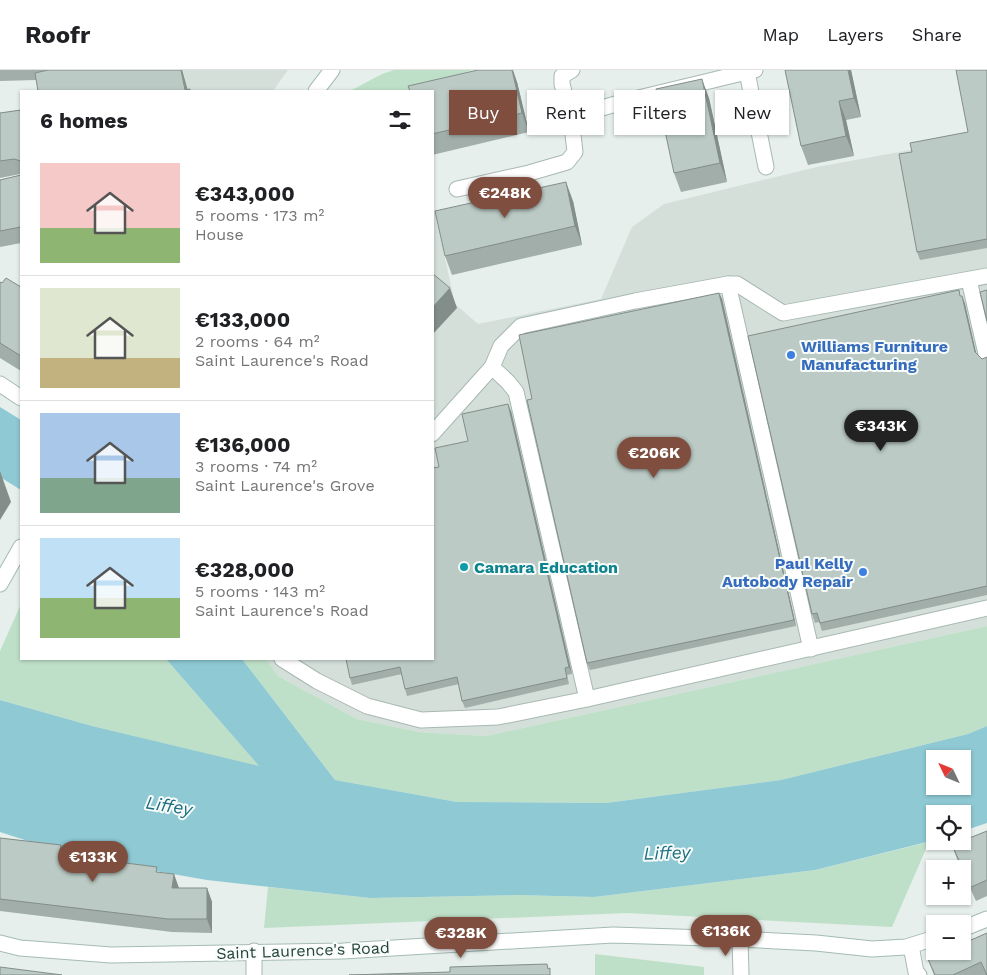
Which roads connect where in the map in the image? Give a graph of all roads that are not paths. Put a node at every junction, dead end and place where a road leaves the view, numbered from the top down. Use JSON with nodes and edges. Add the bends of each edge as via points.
{"nodes":[{"id":1,"x":332,"y":70,"type":"edge"},
{"id":2,"x":572,"y":70,"type":"edge"},
{"id":3,"x":751,"y":71,"type":"edge"},
{"id":4,"x":317,"y":90,"type":"edge"},
{"id":5,"x":564,"y":90,"type":"edge"},
{"id":6,"x":604,"y":108,"type":"edge"},
{"id":7,"x":574,"y":135,"type":"edge"},
{"id":8,"x":766,"y":166,"type":"dead end"},
{"id":9,"x":457,"y":189,"type":"dead end"},
{"id":10,"x":987,"y":276,"type":"edge"},
{"id":11,"x":969,"y":280,"type":"junction"},
{"id":12,"x":728,"y":284,"type":"junction"},
{"id":13,"x":987,"y":358,"type":"edge"},
{"id":14,"x":492,"y":367,"type":"junction"},
{"id":15,"x":0,"y":384,"type":"edge"},
{"id":16,"x":20,"y":397,"type":"edge"},
{"id":17,"x":434,"y":432,"type":"edge"},
{"id":18,"x":20,"y":550,"type":"edge"},
{"id":19,"x":0,"y":584,"type":"edge"},
{"id":20,"x":987,"y":608,"type":"edge"},
{"id":21,"x":811,"y":649,"type":"junction"},
{"id":22,"x":284,"y":660,"type":"edge"},
{"id":23,"x":587,"y":699,"type":"junction"},
{"id":24,"x":987,"y":918,"type":"edge"},
{"id":25,"x":971,"y":925,"type":"edge"},
{"id":26,"x":740,"y":939,"type":"junction"},
{"id":27,"x":926,"y":941,"type":"edge"},
{"id":28,"x":0,"y":943,"type":"edge"},
{"id":29,"x":911,"y":946,"type":"junction"},
{"id":30,"x":254,"y":951,"type":"junction"},
{"id":31,"x":254,"y":975,"type":"edge"},
{"id":32,"x":741,"y":975,"type":"edge"},
{"id":33,"x":919,"y":975,"type":"edge"}],
"edges":[{"from":1,"to":4,"type":"street"},
{"from":2,"to":5,"type":"street","via":[[562,76]]},
{"from":3,"to":6,"type":"street"},
{"from":3,"to":8,"type":"street"},
{"from":7,"to":9,"type":"street","via":[[575,152],[566,162]]},
{"from":10,"to":11,"type":"street"},
{"from":11,"to":12,"type":"street","via":[[783,313],[737,284]]},
{"from":11,"to":13,"type":"street"},
{"from":12,"to":14,"type":"street","via":[[521,326],[501,346]]},
{"from":12,"to":21,"type":"street"},
{"from":14,"to":17,"type":"street"},
{"from":14,"to":23,"type":"street","via":[[516,392]]},
{"from":15,"to":16,"type":"street"},
{"from":18,"to":19,"type":"street"},
{"from":20,"to":21,"type":"street"},
{"from":21,"to":23,"type":"street"},
{"from":22,"to":23,"type":"street","via":[[367,706],[421,720],[498,717]]},
{"from":24,"to":25,"type":"street"},
{"from":26,"to":29,"type":"street","name":"Saint Laurence's Road","via":[[872,949]]},
{"from":26,"to":30,"type":"street","name":"Saint Laurence's Road","via":[[613,934],[343,951]]},
{"from":26,"to":32,"type":"street"},
{"from":27,"to":29,"type":"street","name":"Saint Laurence's Road"},
{"from":28,"to":30,"type":"street","name":"Saint Laurence's Road","via":[[20,948],[111,955]]},
{"from":29,"to":33,"type":"street"},
{"from":30,"to":31,"type":"street"}]}
